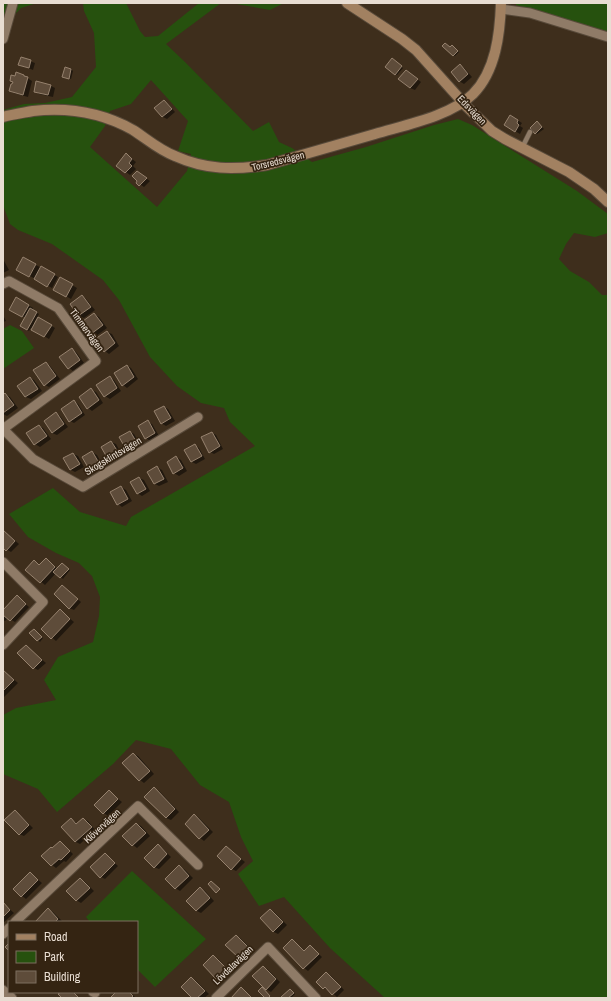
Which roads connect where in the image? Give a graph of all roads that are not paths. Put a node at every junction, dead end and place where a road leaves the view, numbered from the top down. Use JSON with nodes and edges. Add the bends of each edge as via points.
{"nodes":[{"id":1,"x":13,"y":3,"type":"edge"},
{"id":2,"x":347,"y":3,"type":"edge"},
{"id":3,"x":501,"y":6,"type":"edge"},
{"id":4,"x":608,"y":37,"type":"edge"},
{"id":5,"x":3,"y":40,"type":"edge"},
{"id":6,"x":463,"y":102,"type":"junction"},
{"id":7,"x":3,"y":117,"type":"edge"},
{"id":8,"x":530,"y":132,"type":"dead end"},
{"id":9,"x":522,"y":148,"type":"junction"},
{"id":10,"x":608,"y":202,"type":"edge"},
{"id":11,"x":3,"y":284,"type":"edge"},
{"id":12,"x":198,"y":417,"type":"dead end"},
{"id":13,"x":3,"y":429,"type":"edge"},
{"id":14,"x":3,"y":562,"type":"edge"},
{"id":15,"x":3,"y":645,"type":"edge"},
{"id":16,"x":198,"y":865,"type":"dead end"},
{"id":17,"x":19,"y":921,"type":"edge"},
{"id":18,"x":3,"y":990,"type":"edge"},
{"id":19,"x":12,"y":998,"type":"edge"},
{"id":20,"x":216,"y":998,"type":"edge"},
{"id":21,"x":316,"y":998,"type":"edge"}],
"edges":[{"from":1,"to":5,"type":"street"},
{"from":2,"to":6,"type":"street","name":"Edsvägen","via":[[416,50]]},
{"from":3,"to":4,"type":"street"},
{"from":3,"to":6,"type":"street","name":"Torsredsvägen","via":[[498,38],[492,61],[481,84]]},
{"from":6,"to":7,"type":"street","name":"Torsredsvägen","via":[[409,124],[268,165],[244,169],[214,168],[173,156],[120,123],[88,112],[66,109],[40,110]]},
{"from":6,"to":9,"type":"street","name":"Edsvägen","via":[[492,131]]},
{"from":8,"to":9,"type":"lane"},
{"from":9,"to":10,"type":"street","name":"Edsvägen","via":[[569,172]]},
{"from":11,"to":13,"type":"street","name":"Timmervägen","via":[[9,281],[58,308],[96,362]]},
{"from":12,"to":13,"type":"street","name":"Skogsklintsvägen","via":[[83,487],[33,459]]},
{"from":14,"to":15,"type":"street","via":[[44,602]]},
{"from":16,"to":17,"type":"street","name":"Klövervägen","via":[[138,806]]},
{"from":18,"to":19,"type":"street"},
{"from":20,"to":21,"type":"street","name":"Lövdalavägen","via":[[268,947]]}]}
